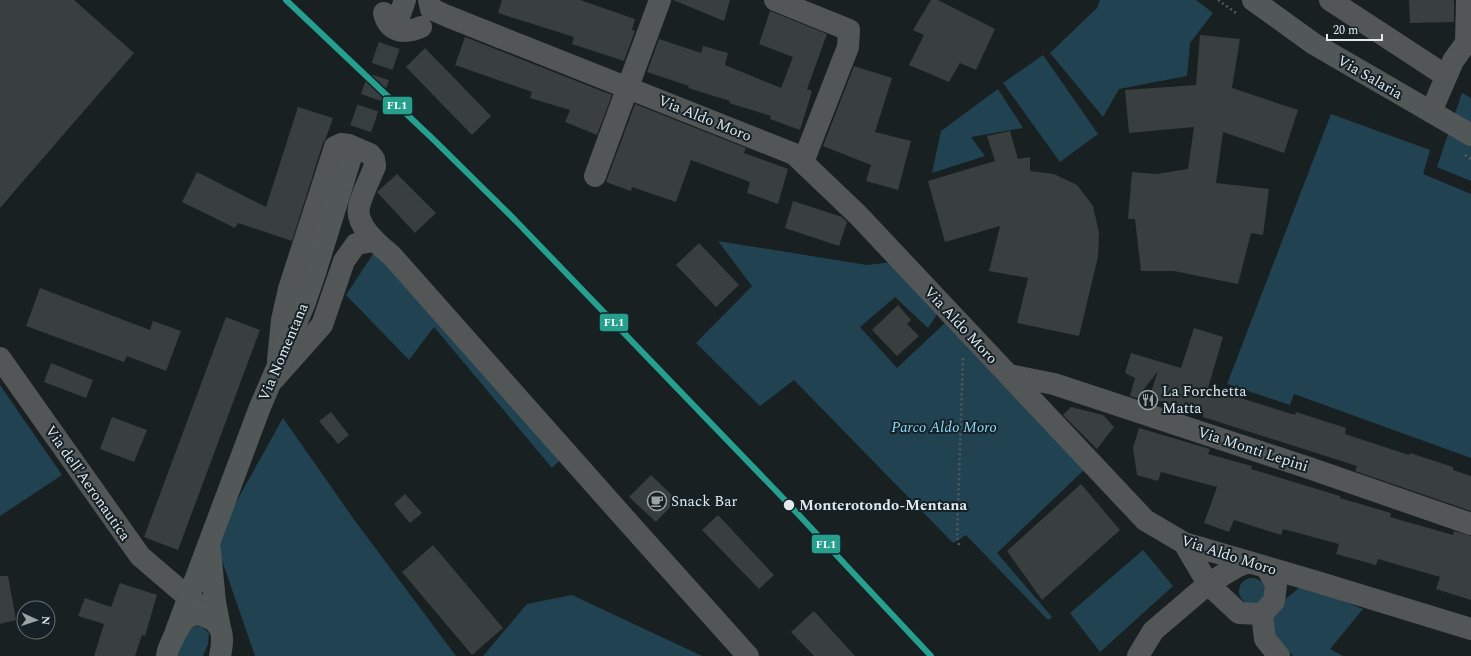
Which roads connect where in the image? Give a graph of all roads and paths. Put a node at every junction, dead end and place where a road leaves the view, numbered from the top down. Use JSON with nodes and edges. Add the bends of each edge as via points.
{"nodes":[{"id":1,"x":429,"y":0,"type":"edge"},
{"id":2,"x":660,"y":0,"type":"edge"},
{"id":3,"x":775,"y":0,"type":"edge"},
{"id":4,"x":1253,"y":0,"type":"edge"},
{"id":5,"x":1330,"y":0,"type":"edge"},
{"id":6,"x":1467,"y":0,"type":"edge"},
{"id":7,"x":394,"y":8,"type":"edge"},
{"id":8,"x":447,"y":16,"type":"junction"},
{"id":9,"x":1446,"y":76,"type":"junction"},
{"id":10,"x":628,"y":87,"type":"junction"},
{"id":11,"x":1431,"y":112,"type":"junction"},
{"id":12,"x":1471,"y":135,"type":"edge"},
{"id":13,"x":803,"y":162,"type":"junction"},
{"id":14,"x":595,"y":176,"type":"dead end"},
{"id":15,"x":374,"y":241,"type":"junction"},
{"id":16,"x":975,"y":339,"type":"junction"},
{"id":17,"x":0,"y":358,"type":"edge"},
{"id":18,"x":273,"y":374,"type":"junction"},
{"id":19,"x":1009,"y":376,"type":"junction"},
{"id":20,"x":1471,"y":524,"type":"edge"},
{"id":21,"x":210,"y":542,"type":"junction"},
{"id":22,"x":1184,"y":543,"type":"junction"},
{"id":23,"x":959,"y":545,"type":"dead end"},
{"id":24,"x":1257,"y":565,"type":"junction"},
{"id":25,"x":1314,"y":581,"type":"junction"},
{"id":26,"x":1208,"y":584,"type":"junction"},
{"id":27,"x":189,"y":598,"type":"junction"},
{"id":28,"x":1268,"y":608,"type":"junction"},
{"id":29,"x":1471,"y":629,"type":"edge"},
{"id":30,"x":176,"y":632,"type":"junction"},
{"id":31,"x":221,"y":639,"type":"edge"},
{"id":32,"x":167,"y":655,"type":"edge"},
{"id":33,"x":748,"y":656,"type":"edge"},
{"id":34,"x":1138,"y":656,"type":"edge"},
{"id":35,"x":1279,"y":656,"type":"edge"}],
"edges":[{"from":1,"to":8,"type":"street","name":"Via Aldo Moro","via":[[431,8]]},
{"from":2,"to":10,"type":"street"},
{"from":3,"to":13,"type":"street","via":[[849,30],[848,47]]},
{"from":4,"to":11,"type":"main road","name":"Via Salaria","via":[[1314,44]]},
{"from":5,"to":9,"type":"street"},
{"from":6,"to":9,"type":"street","via":[[1466,43]]},
{"from":7,"to":8,"type":"street","bridge":true,"via":[[386,21],[400,31],[412,31]]},
{"from":8,"to":10,"type":"street","name":"Via Aldo Moro"},
{"from":9,"to":11,"type":"street"},
{"from":10,"to":13,"type":"street","name":"Via Aldo Moro","via":[[794,154]]},
{"from":10,"to":14,"type":"street"},
{"from":11,"to":12,"type":"main road","name":"Via Salaria"},
{"from":13,"to":16,"type":"street","name":"Via Aldo Moro","via":[[858,215]]},
{"from":15,"to":18,"type":"street","via":[[356,244],[344,260],[322,325]]},
{"from":15,"to":18,"type":"street","bridge":true,"via":[[360,219],[359,208],[375,166],[374,159],[370,154],[341,144],[343,154],[289,289]]},
{"from":15,"to":33,"type":"street","via":[[392,256]]},
{"from":16,"to":19,"type":"street","name":"Via Aldo Moro"},
{"from":16,"to":23,"type":"path","via":[[964,350],[957,538]]},
{"from":17,"to":27,"type":"street","name":"Via dell'Aeronautica","via":[[140,556]]},
{"from":18,"to":21,"type":"main road","name":"Via Nomentana"},
{"from":19,"to":20,"type":"street","name":"Via Monti Lepini","via":[[1061,387]]},
{"from":19,"to":22,"type":"street","name":"Via Aldo Moro","via":[[1145,520]]},
{"from":21,"to":27,"type":"main road","name":"Via Nomentana"},
{"from":21,"to":31,"type":"main road","name":"Via Nomentana"},
{"from":22,"to":24,"type":"street","name":"Via Aldo Moro"},
{"from":22,"to":26,"type":"street"},
{"from":24,"to":25,"type":"street","name":"Via Aldo Moro"},
{"from":24,"to":26,"type":"street","via":[[1236,567]]},
{"from":24,"to":28,"type":"street","via":[[1276,585]]},
{"from":25,"to":28,"type":"street","via":[[1298,585]]},
{"from":25,"to":29,"type":"street","name":"Via Aldo Moro"},
{"from":26,"to":28,"type":"street","via":[[1239,612]]},
{"from":26,"to":34,"type":"street","via":[[1153,631]]},
{"from":27,"to":30,"type":"main road","name":"Via Nomentana"},
{"from":27,"to":31,"type":"street","name":"Via dell'Aeronautica","via":[[202,607]]},
{"from":28,"to":35,"type":"street","via":[[1265,639]]},
{"from":30,"to":31,"type":"main road","via":[[190,615],[201,614]]},
{"from":30,"to":32,"type":"main road"}]}
